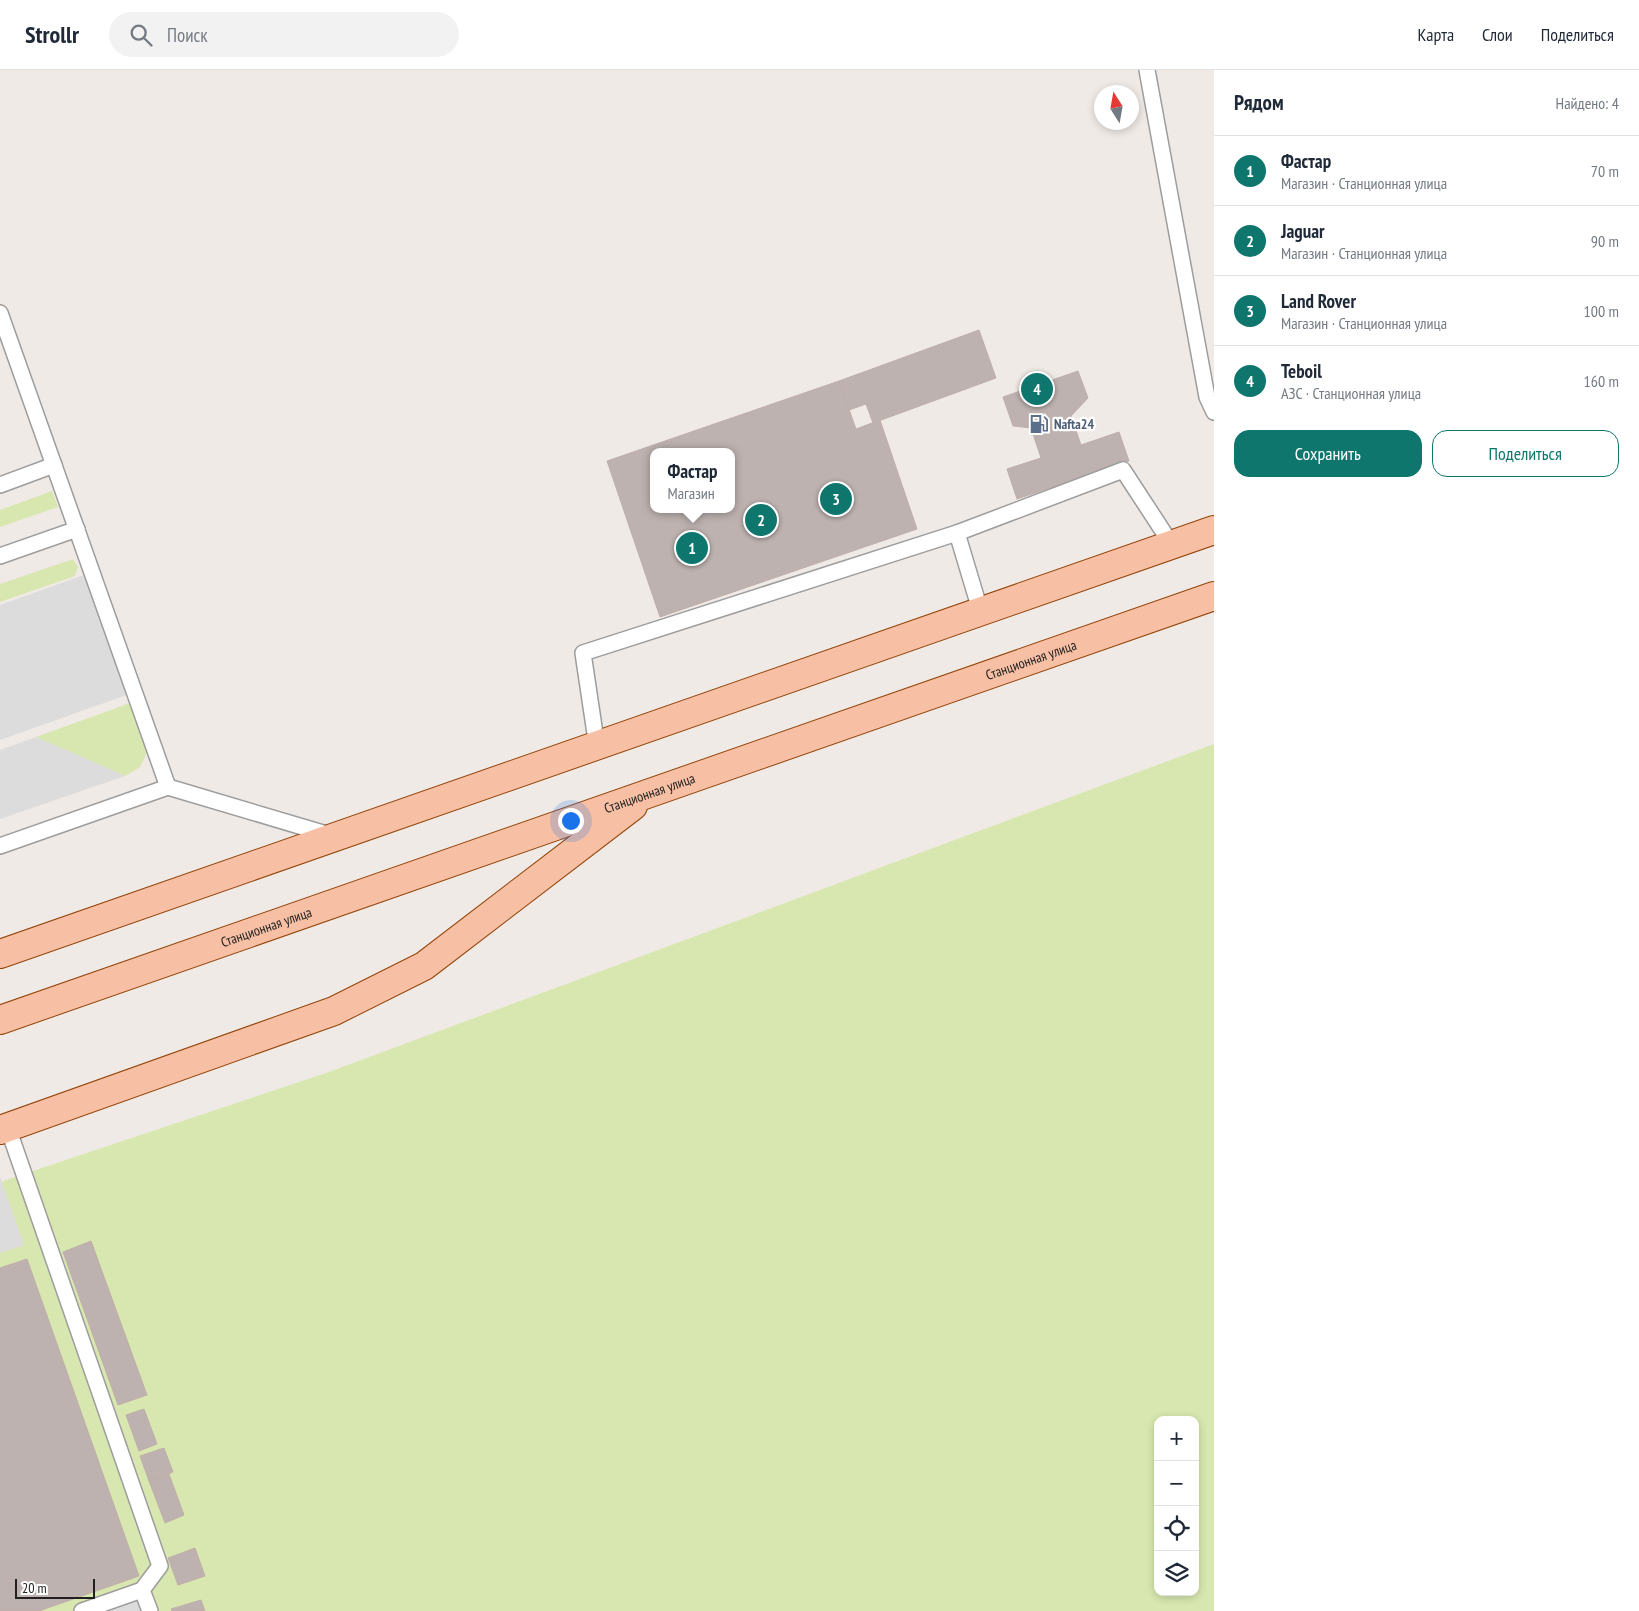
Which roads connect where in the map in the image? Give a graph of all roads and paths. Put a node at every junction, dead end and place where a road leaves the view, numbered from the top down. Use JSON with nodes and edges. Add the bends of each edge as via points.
{"nodes":[{"id":1,"x":1147,"y":70,"type":"edge"},
{"id":2,"x":0,"y":313,"type":"edge"},
{"id":3,"x":1214,"y":412,"type":"edge"},
{"id":4,"x":54,"y":465,"type":"junction"},
{"id":5,"x":0,"y":485,"type":"edge"},
{"id":6,"x":76,"y":530,"type":"junction"},
{"id":7,"x":1214,"y":530,"type":"edge"},
{"id":8,"x":957,"y":533,"type":"junction"},
{"id":9,"x":1172,"y":545,"type":"junction"},
{"id":10,"x":0,"y":556,"type":"edge"},
{"id":11,"x":1214,"y":596,"type":"edge"},
{"id":12,"x":981,"y":613,"type":"junction"},
{"id":13,"x":597,"y":747,"type":"junction"},
{"id":14,"x":168,"y":787,"type":"junction"},
{"id":15,"x":650,"y":792,"type":"junction"},
{"id":16,"x":337,"y":837,"type":"junction"},
{"id":17,"x":0,"y":846,"type":"edge"},
{"id":18,"x":0,"y":954,"type":"edge"},
{"id":19,"x":0,"y":1020,"type":"edge"},
{"id":20,"x":4,"y":1129,"type":"edge"},
{"id":21,"x":142,"y":1590,"type":"junction"},
{"id":22,"x":82,"y":1611,"type":"edge"},
{"id":23,"x":150,"y":1611,"type":"edge"}],
"edges":[{"from":1,"to":3,"type":"lane","via":[[1207,398]]},
{"from":2,"to":4,"type":"lane"},
{"from":4,"to":5,"type":"lane"},
{"from":4,"to":6,"type":"lane"},
{"from":6,"to":10,"type":"lane"},
{"from":6,"to":14,"type":"lane"},
{"from":7,"to":9,"type":"main road"},
{"from":8,"to":9,"type":"lane","via":[[1123,470]]},
{"from":8,"to":12,"type":"lane"},
{"from":8,"to":13,"type":"lane","via":[[583,653]]},
{"from":9,"to":12,"type":"main road"},
{"from":11,"to":15,"type":"main road","name":"Станционная улица"},
{"from":12,"to":13,"type":"main road"},
{"from":13,"to":16,"type":"main road"},
{"from":14,"to":16,"type":"lane"},
{"from":14,"to":17,"type":"lane"},
{"from":15,"to":19,"type":"main road","name":"Станционная улица"},
{"from":15,"to":20,"type":"main road","via":[[424,966],[334,1011]]},
{"from":16,"to":18,"type":"main road"},
{"from":20,"to":21,"type":"lane","via":[[160,1566]]},
{"from":21,"to":22,"type":"lane"},
{"from":21,"to":23,"type":"lane"}]}
